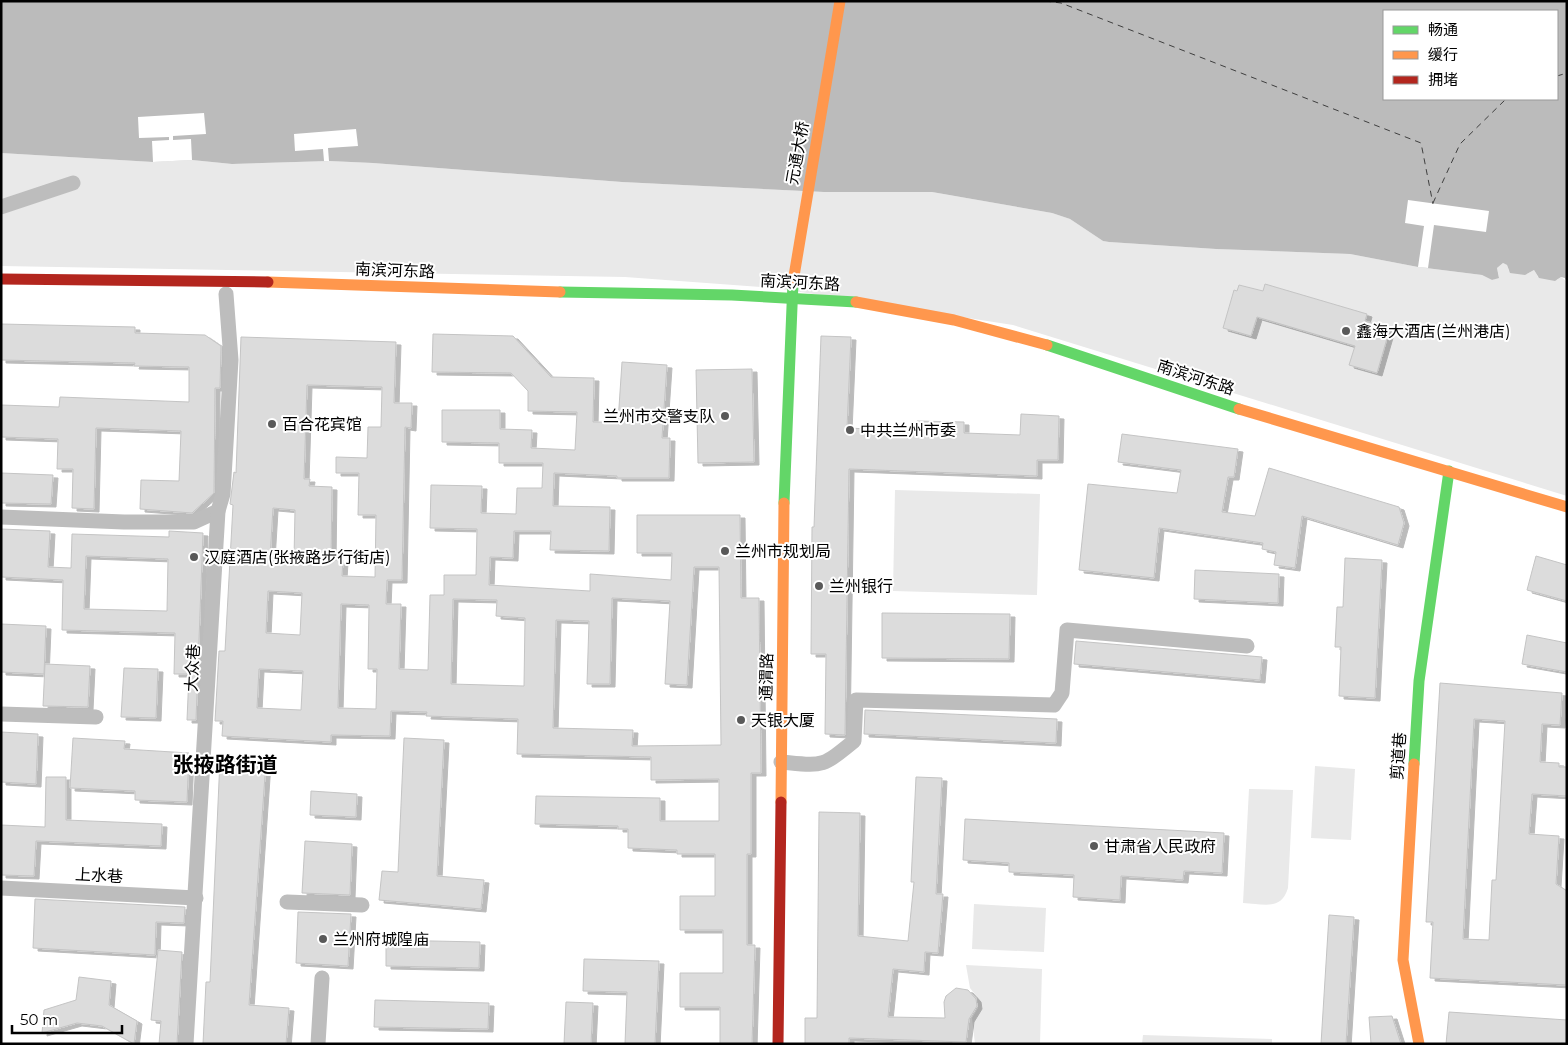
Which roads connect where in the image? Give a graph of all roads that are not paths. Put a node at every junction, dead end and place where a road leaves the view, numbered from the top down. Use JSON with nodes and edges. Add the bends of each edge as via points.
{"nodes":[{"id":1,"x":840,"y":1,"type":"edge"},
{"id":2,"x":74,"y":183,"type":"dead end"},
{"id":3,"x":1,"y":207,"type":"edge"},
{"id":4,"x":1,"y":279,"type":"edge"},
{"id":5,"x":11,"y":291,"type":"dead end"},
{"id":6,"x":123,"y":292,"type":"dead end"},
{"id":7,"x":226,"y":294,"type":"dead end"},
{"id":8,"x":359,"y":297,"type":"dead end"},
{"id":9,"x":792,"y":297,"type":"junction"},
{"id":10,"x":685,"y":306,"type":"dead end"},
{"id":11,"x":763,"y":309,"type":"dead end"},
{"id":12,"x":791,"y":310,"type":"junction"},
{"id":13,"x":810,"y":312,"type":"dead end"},
{"id":14,"x":1117,"y":381,"type":"dead end"},
{"id":15,"x":1448,"y":476,"type":"junction"},
{"id":16,"x":1567,"y":507,"type":"edge"},
{"id":17,"x":218,"y":511,"type":"junction"},
{"id":18,"x":1,"y":517,"type":"edge"},
{"id":19,"x":1567,"y":519,"type":"edge"},
{"id":20,"x":1247,"y":646,"type":"dead end"},
{"id":21,"x":1,"y":714,"type":"edge"},
{"id":22,"x":96,"y":717,"type":"dead end"},
{"id":23,"x":781,"y":762,"type":"junction"},
{"id":24,"x":1,"y":888,"type":"edge"},
{"id":25,"x":196,"y":898,"type":"junction"},
{"id":26,"x":288,"y":902,"type":"dead end"},
{"id":27,"x":362,"y":905,"type":"dead end"},
{"id":28,"x":322,"y":978,"type":"dead end"},
{"id":29,"x":186,"y":1044,"type":"edge"},
{"id":30,"x":318,"y":1044,"type":"edge"},
{"id":31,"x":778,"y":1044,"type":"edge"},
{"id":32,"x":1419,"y":1044,"type":"edge"}],
"edges":[{"from":1,"to":9,"type":"main road","name":"元通大桥","via":[[793,274]]},
{"from":2,"to":3,"type":"street"},
{"from":4,"to":9,"type":"main road","name":"南滨河东路","via":[[225,281]]},
{"from":5,"to":6,"type":"main road"},
{"from":7,"to":17,"type":"street","name":"大众巷","via":[[231,360],[223,494]]},
{"from":8,"to":10,"type":"main road","name":"南滨河东路"},
{"from":9,"to":12,"type":"main road","name":"元通大桥"},
{"from":9,"to":15,"type":"main road","name":"南滨河东路","via":[[884,306],[954,320],[1061,349]]},
{"from":11,"to":12,"type":"main road","name":"南滨河东路"},
{"from":12,"to":13,"type":"main road","name":"南滨河东路"},
{"from":12,"to":23,"type":"main road","name":"通渭路","via":[[784,503]]},
{"from":14,"to":15,"type":"main road","name":"南滨河东路"},
{"from":15,"to":16,"type":"main road","name":"南滨河东路"},
{"from":15,"to":19,"type":"main road","name":"南滨河东路"},
{"from":15,"to":32,"type":"main road","name":"剪道巷","via":[[1418,681],[1405,899],[1403,960]]},
{"from":17,"to":18,"type":"street","via":[[194,522]]},
{"from":17,"to":25,"type":"street","name":"大众巷"},
{"from":20,"to":23,"type":"street","via":[[1067,630],[1062,692],[1054,705],[856,700],[854,741],[830,761],[818,766]]},
{"from":21,"to":22,"type":"street"},
{"from":23,"to":31,"type":"main road","name":"通渭路"},
{"from":24,"to":25,"type":"street","name":"上水巷"},
{"from":25,"to":29,"type":"street","name":"大众巷"},
{"from":26,"to":27,"type":"street"},
{"from":28,"to":30,"type":"street"}]}
